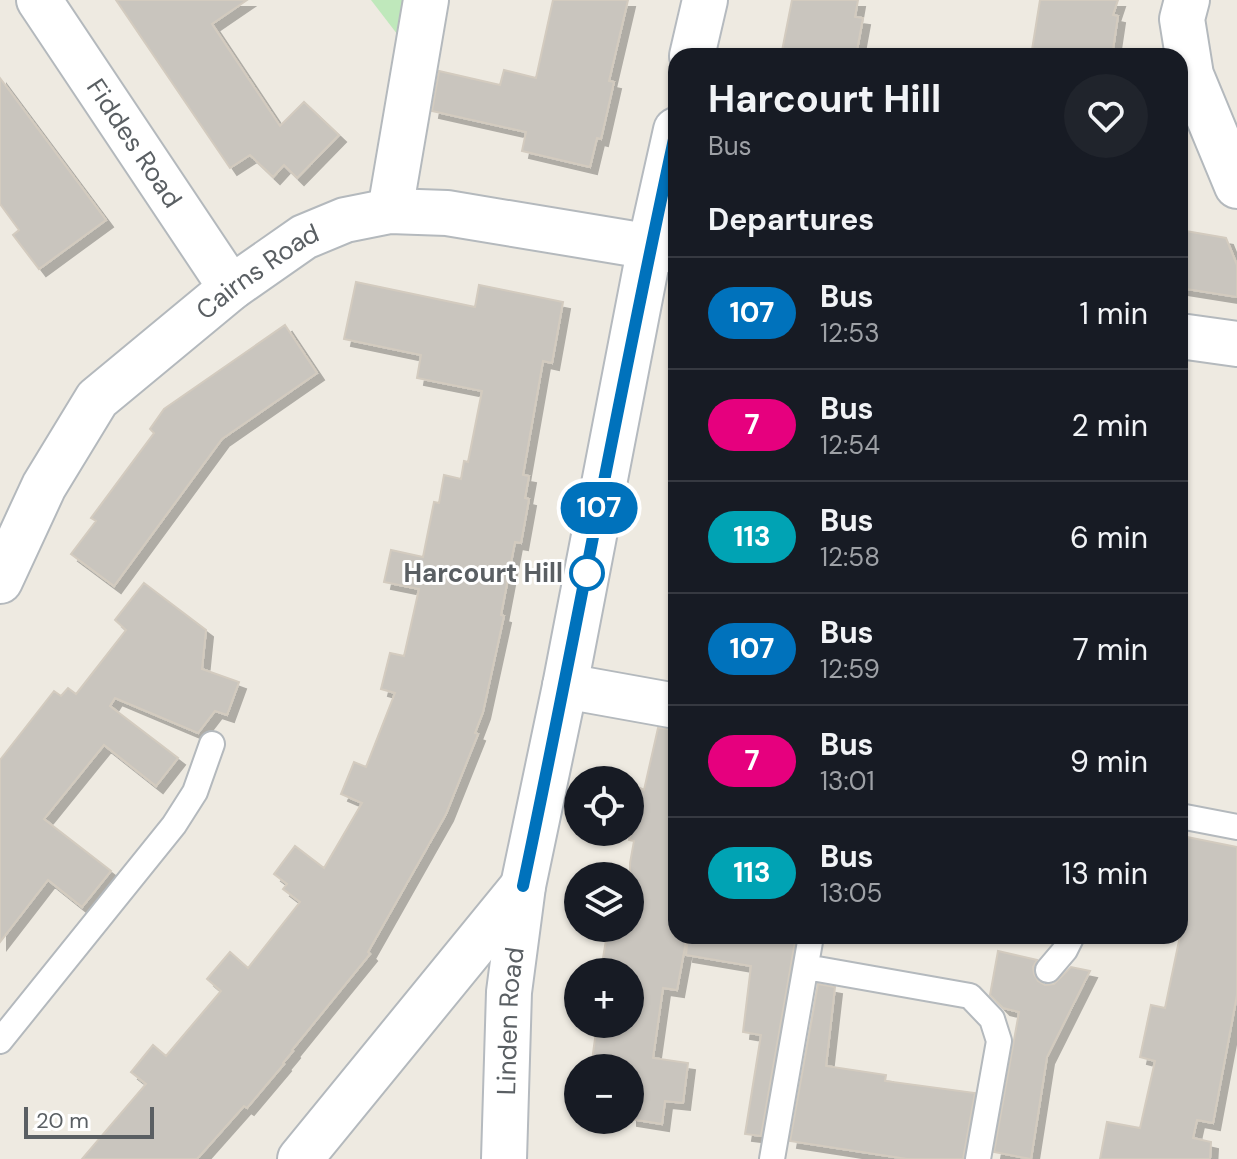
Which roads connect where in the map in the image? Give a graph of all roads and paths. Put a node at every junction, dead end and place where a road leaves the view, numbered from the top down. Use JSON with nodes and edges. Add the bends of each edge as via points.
{"nodes":[{"id":1,"x":39,"y":0,"type":"edge"},
{"id":2,"x":426,"y":0,"type":"edge"},
{"id":3,"x":705,"y":0,"type":"edge"},
{"id":4,"x":1187,"y":0,"type":"edge"},
{"id":5,"x":694,"y":48,"type":"edge"},
{"id":6,"x":1187,"y":48,"type":"edge"},
{"id":7,"x":1188,"y":56,"type":"edge"},
{"id":8,"x":1237,"y":186,"type":"edge"},
{"id":9,"x":668,"y":203,"type":"edge"},
{"id":10,"x":390,"y":211,"type":"junction"},
{"id":11,"x":663,"y":249,"type":"edge"},
{"id":12,"x":231,"y":288,"type":"junction"},
{"id":13,"x":1188,"y":337,"type":"edge"},
{"id":14,"x":1237,"y":344,"type":"edge"},
{"id":15,"x":0,"y":581,"type":"edge"},
{"id":16,"x":565,"y":686,"type":"junction"},
{"id":17,"x":668,"y":705,"type":"edge"},
{"id":18,"x":212,"y":744,"type":"dead end"},
{"id":19,"x":1188,"y":818,"type":"edge"},
{"id":20,"x":1237,"y":827,"type":"edge"},
{"id":21,"x":523,"y":886,"type":"junction"},
{"id":22,"x":810,"y":944,"type":"edge"},
{"id":23,"x":1068,"y":944,"type":"edge"},
{"id":24,"x":806,"y":967,"type":"junction"},
{"id":25,"x":1048,"y":970,"type":"dead end"},
{"id":26,"x":0,"y":1041,"type":"edge"},
{"id":27,"x":300,"y":1159,"type":"edge"},
{"id":28,"x":507,"y":1159,"type":"edge"},
{"id":29,"x":772,"y":1159,"type":"edge"},
{"id":30,"x":978,"y":1159,"type":"edge"}],
"edges":[{"from":1,"to":12,"type":"street","name":"Fiddes Road"},
{"from":2,"to":10,"type":"street"},
{"from":3,"to":5,"type":"street"},
{"from":4,"to":6,"type":"street","via":[[1182,19]]},
{"from":7,"to":8,"type":"street"},
{"from":9,"to":11,"type":"street","name":"Linden Road"},
{"from":10,"to":11,"type":"street","name":"Cairns Road","via":[[447,213]]},
{"from":10,"to":12,"type":"street","name":"Cairns Road","via":[[345,220],[304,237]]},
{"from":11,"to":16,"type":"street","name":"Linden Road"},
{"from":12,"to":15,"type":"street","name":"Cairns Road","via":[[97,399],[44,486]]},
{"from":13,"to":14,"type":"street"},
{"from":16,"to":17,"type":"street"},
{"from":16,"to":21,"type":"street","name":"Linden Road"},
{"from":18,"to":26,"type":"lane","via":[[195,792],[174,825]]},
{"from":19,"to":20,"type":"lane"},
{"from":21,"to":27,"type":"street"},
{"from":21,"to":28,"type":"street","name":"Linden Road","via":[[509,992]]},
{"from":22,"to":24,"type":"lane"},
{"from":23,"to":25,"type":"lane"},
{"from":24,"to":29,"type":"lane"},
{"from":24,"to":30,"type":"lane","via":[[970,996],[992,1019],[999,1041]]}]}
